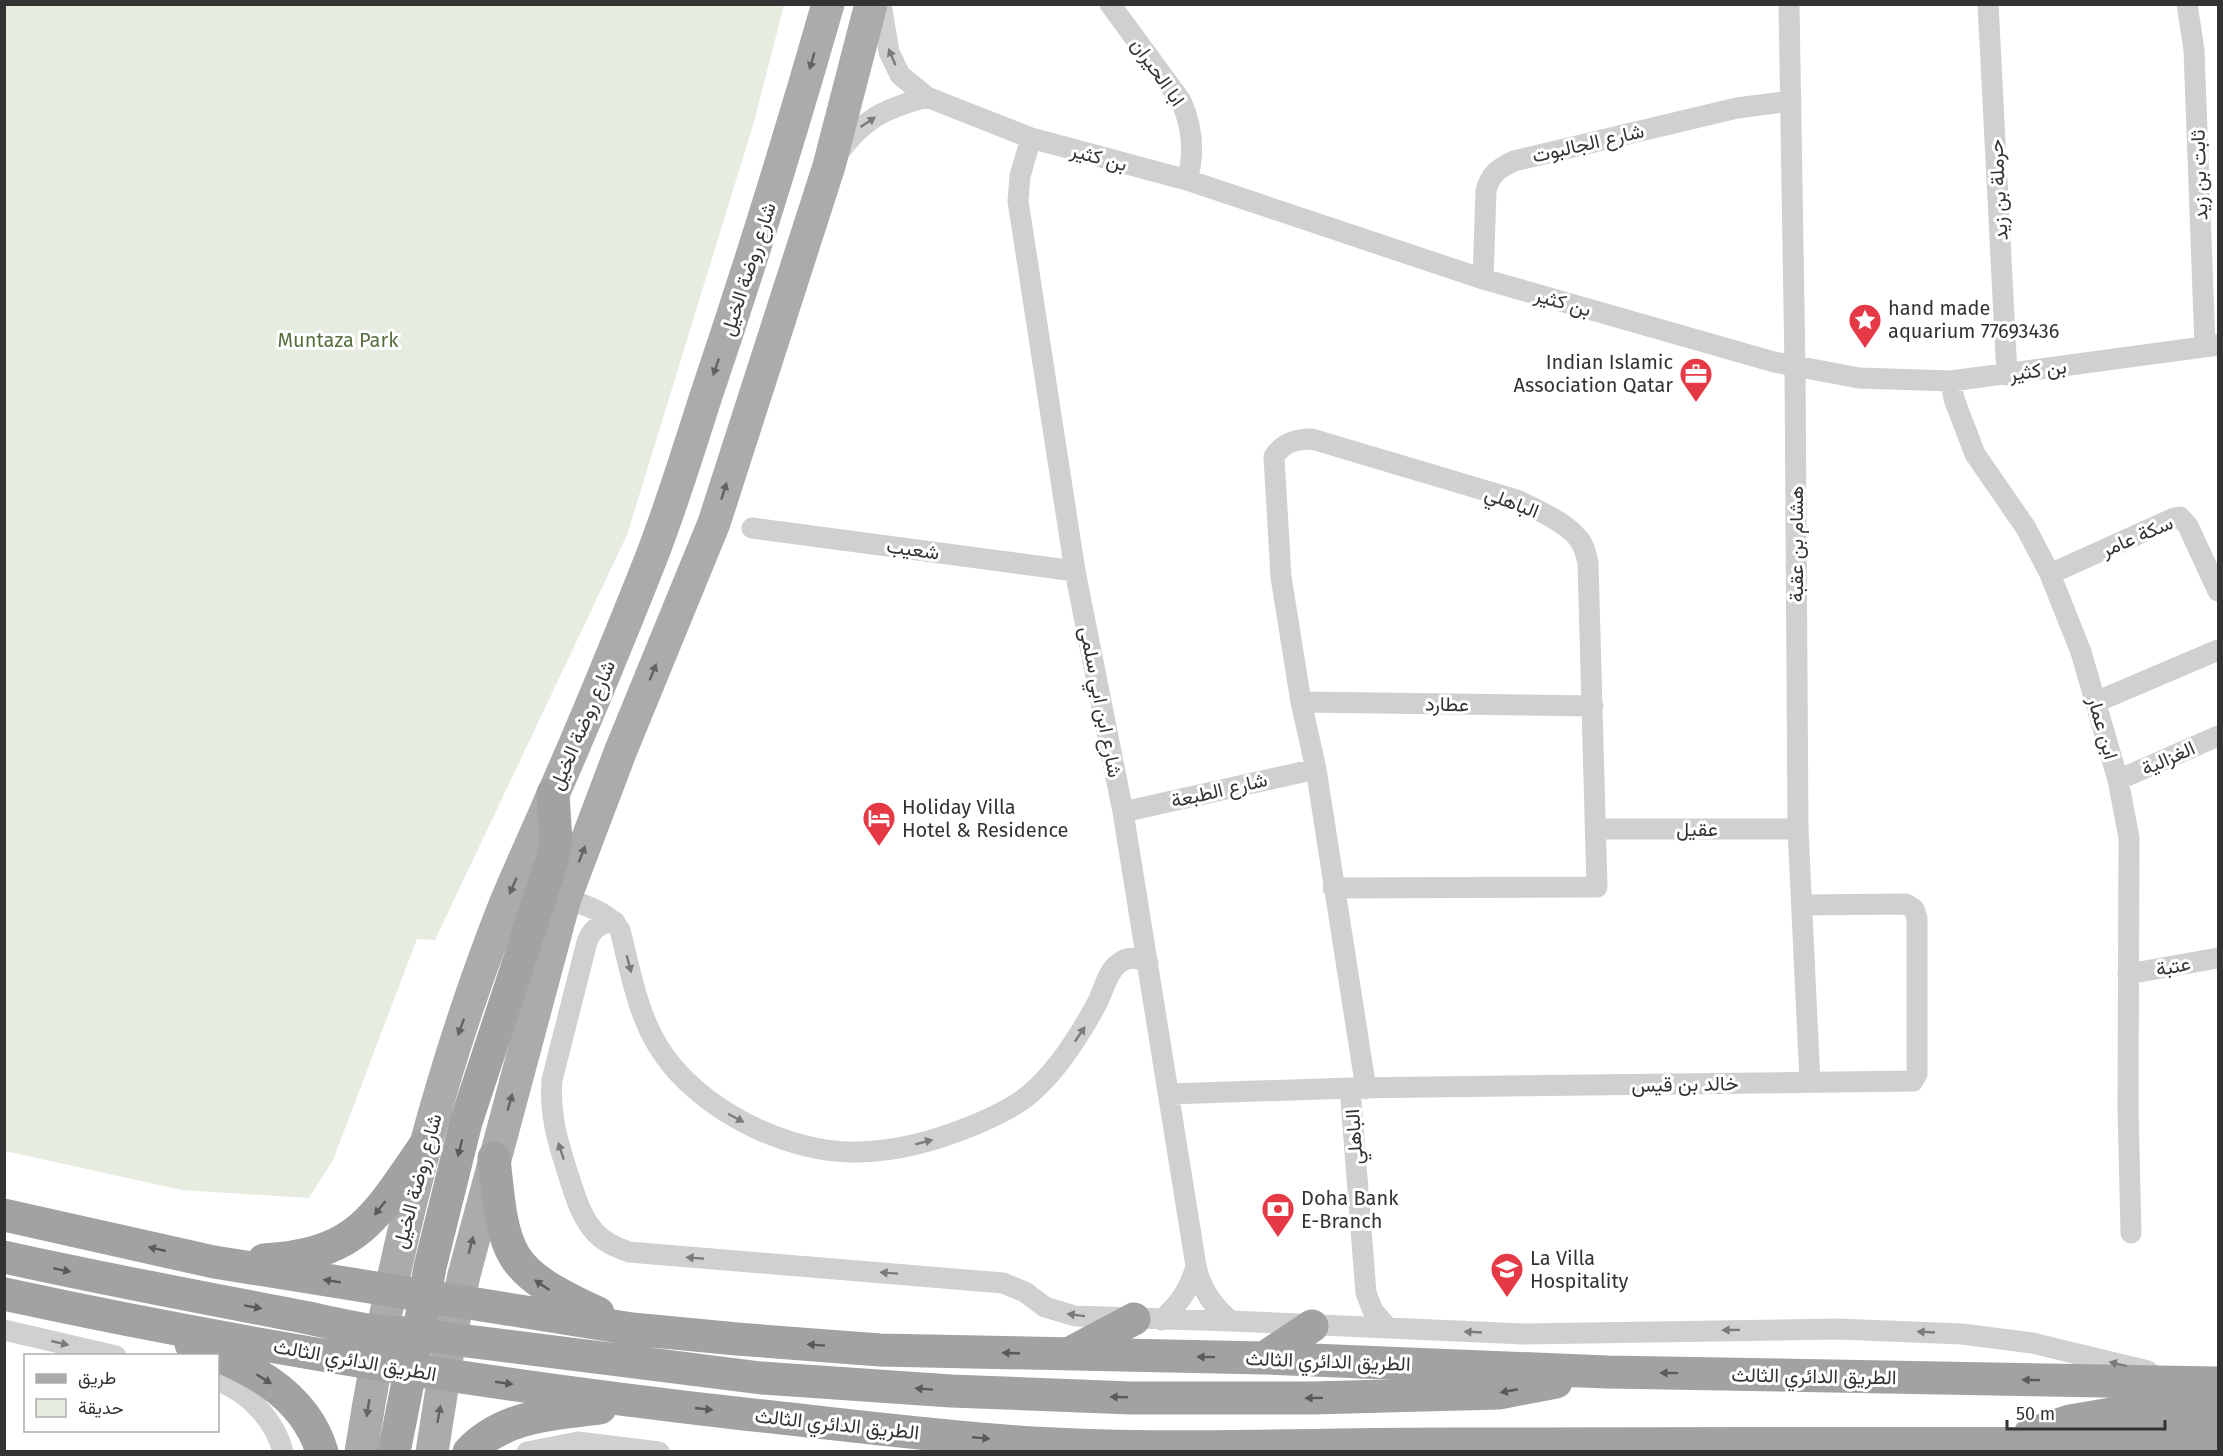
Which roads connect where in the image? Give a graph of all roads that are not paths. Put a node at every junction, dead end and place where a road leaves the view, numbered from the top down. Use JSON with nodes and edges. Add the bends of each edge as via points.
{"nodes":[{"id":1,"x":828,"y":4,"type":"edge"},
{"id":2,"x":871,"y":4,"type":"edge"},
{"id":3,"x":881,"y":4,"type":"edge"},
{"id":4,"x":1110,"y":4,"type":"edge"},
{"id":5,"x":1788,"y":4,"type":"edge"},
{"id":6,"x":1988,"y":4,"type":"edge"},
{"id":7,"x":2187,"y":4,"type":"edge"},
{"id":8,"x":927,"y":97,"type":"junction"},
{"id":9,"x":1791,"y":101,"type":"junction"},
{"id":10,"x":1031,"y":138,"type":"junction"},
{"id":11,"x":829,"y":165,"type":"junction"},
{"id":12,"x":1187,"y":180,"type":"junction"},
{"id":13,"x":1483,"y":279,"type":"junction"},
{"id":14,"x":2212,"y":346,"type":"edge"},
{"id":15,"x":1795,"y":367,"type":"junction"},
{"id":16,"x":2007,"y":375,"type":"junction"},
{"id":17,"x":1951,"y":381,"type":"junction"},
{"id":18,"x":752,"y":528,"type":"dead end"},
{"id":19,"x":1075,"y":571,"type":"junction"},
{"id":20,"x":2050,"y":574,"type":"junction"},
{"id":21,"x":2218,"y":591,"type":"edge"},
{"id":22,"x":2218,"y":650,"type":"edge"},
{"id":23,"x":1301,"y":702,"type":"junction"},
{"id":24,"x":2096,"y":702,"type":"junction"},
{"id":25,"x":1593,"y":706,"type":"junction"},
{"id":26,"x":2218,"y":736,"type":"edge"},
{"id":27,"x":1316,"y":768,"type":"junction"},
{"id":28,"x":2118,"y":780,"type":"junction"},
{"id":29,"x":554,"y":794,"type":"junction"},
{"id":30,"x":1123,"y":812,"type":"junction"},
{"id":31,"x":1596,"y":829,"type":"junction"},
{"id":32,"x":1797,"y":829,"type":"junction"},
{"id":33,"x":1333,"y":888,"type":"junction"},
{"id":34,"x":565,"y":898,"type":"junction"},
{"id":35,"x":1802,"y":905,"type":"junction"},
{"id":36,"x":615,"y":922,"type":"junction"},
{"id":37,"x":2218,"y":958,"type":"edge"},
{"id":38,"x":1148,"y":963,"type":"junction"},
{"id":39,"x":2128,"y":975,"type":"junction"},
{"id":40,"x":1810,"y":1082,"type":"junction"},
{"id":41,"x":1358,"y":1088,"type":"junction"},
{"id":42,"x":1169,"y":1094,"type":"junction"},
{"id":43,"x":426,"y":1144,"type":"junction"},
{"id":44,"x":494,"y":1158,"type":"junction"},
{"id":45,"x":4,"y":1215,"type":"edge"},
{"id":46,"x":2131,"y":1233,"type":"dead end"},
{"id":47,"x":4,"y":1257,"type":"edge"},
{"id":48,"x":214,"y":1262,"type":"junction"},
{"id":49,"x":1196,"y":1266,"type":"junction"},
{"id":50,"x":390,"y":1290,"type":"junction"},
{"id":51,"x":1366,"y":1293,"type":"junction"},
{"id":52,"x":4,"y":1294,"type":"edge"},
{"id":53,"x":424,"y":1297,"type":"junction"},
{"id":54,"x":458,"y":1302,"type":"junction"},
{"id":55,"x":1148,"y":1319,"type":"junction"},
{"id":56,"x":1231,"y":1321,"type":"junction"},
{"id":57,"x":134,"y":1322,"type":"junction"},
{"id":58,"x":1312,"y":1326,"type":"junction"},
{"id":59,"x":1349,"y":1326,"type":"junction"},
{"id":60,"x":1388,"y":1328,"type":"junction"},
{"id":61,"x":632,"y":1329,"type":"junction"},
{"id":62,"x":4,"y":1330,"type":"edge"},
{"id":63,"x":382,"y":1331,"type":"junction"},
{"id":64,"x":424,"y":1334,"type":"junction"},
{"id":65,"x":107,"y":1354,"type":"edge"},
{"id":66,"x":215,"y":1354,"type":"edge"},
{"id":67,"x":1067,"y":1355,"type":"junction"},
{"id":68,"x":219,"y":1356,"type":"edge"},
{"id":69,"x":1264,"y":1358,"type":"junction"},
{"id":70,"x":375,"y":1364,"type":"junction"},
{"id":71,"x":410,"y":1369,"type":"junction"},
{"id":72,"x":1607,"y":1372,"type":"junction"},
{"id":73,"x":446,"y":1376,"type":"junction"},
{"id":74,"x":219,"y":1382,"type":"edge"},
{"id":75,"x":2207,"y":1383,"type":"edge"},
{"id":76,"x":645,"y":1402,"type":"junction"},
{"id":77,"x":2218,"y":1412,"type":"edge"},
{"id":78,"x":905,"y":1432,"type":"junction"},
{"id":79,"x":2002,"y":1443,"type":"junction"},
{"id":80,"x":2218,"y":1443,"type":"edge"},
{"id":81,"x":1916,"y":1447,"type":"edge"},
{"id":82,"x":282,"y":1448,"type":"edge"},
{"id":83,"x":1378,"y":1448,"type":"edge"},
{"id":84,"x":322,"y":1452,"type":"edge"},
{"id":85,"x":361,"y":1452,"type":"edge"},
{"id":86,"x":394,"y":1452,"type":"edge"},
{"id":87,"x":432,"y":1452,"type":"edge"},
{"id":88,"x":469,"y":1452,"type":"edge"},
{"id":89,"x":527,"y":1452,"type":"edge"},
{"id":90,"x":659,"y":1452,"type":"edge"},
{"id":91,"x":947,"y":1452,"type":"edge"}],
"edges":[{"from":1,"to":29,"type":"main road","name":"شارع روضة الخيل","one_way":true,"via":[[784,158],[649,565]]},
{"from":2,"to":11,"type":"main road"},
{"from":8,"to":3,"type":"street","name":"بن كثير","one_way":true,"via":[[900,75],[889,52]]},
{"from":4,"to":12,"type":"street","name":"ابا الحيران","via":[[1181,102],[1192,140]]},
{"from":5,"to":9,"type":"street","name":"هشام بن عقبة"},
{"from":6,"to":16,"type":"street","name":"حرملة بن زيد"},
{"from":7,"to":14,"type":"street","name":"ثابت بن زيد","via":[[2194,50]]},
{"from":8,"to":10,"type":"street","name":"بن كثير"},
{"from":11,"to":8,"type":"street","one_way":true,"via":[[862,125],[893,106]]},
{"from":9,"to":13,"type":"street","name":"شارع الجالبوت","via":[[1737,108],[1498,168],[1486,191]]},
{"from":9,"to":15,"type":"street","name":"هشام بن عقبة"},
{"from":10,"to":12,"type":"street","name":"بن كثير"},
{"from":10,"to":19,"type":"street","name":"شارع ابن ابي سلمى","via":[[1020,176],[1018,201]]},
{"from":34,"to":11,"type":"main road","one_way":true,"via":[[714,523]]},
{"from":12,"to":13,"type":"street","name":"بن كثير"},
{"from":13,"to":15,"type":"street","name":"بن كثير"},
{"from":14,"to":16,"type":"street","name":"بن كثير"},
{"from":15,"to":17,"type":"street","name":"بن كثير","via":[[1859,378]]},
{"from":15,"to":32,"type":"street","name":"هشام بن عقبة"},
{"from":16,"to":17,"type":"street","name":"بن كثير"},
{"from":17,"to":20,"type":"street","name":"ابن عمار","via":[[1975,454],[2026,528]]},
{"from":18,"to":19,"type":"street","name":"شعيب"},
{"from":19,"to":30,"type":"street","name":"شارع ابن ابي سلمى"},
{"from":20,"to":21,"type":"street","name":"سكة عامر","via":[[2180,517],[2188,526]]},
{"from":20,"to":24,"type":"street","name":"ابن عمار"},
{"from":22,"to":24,"type":"street"},
{"from":23,"to":25,"type":"street","name":"عطارد"},
{"from":23,"to":25,"type":"street","name":"الباهلي","via":[[1281,578],[1274,457],[1297,439],[1312,439],[1516,500],[1548,515],[1576,535],[1588,563]]},
{"from":23,"to":27,"type":"street","name":"الباهلي"},
{"from":24,"to":28,"type":"street","name":"ابن عمار"},
{"from":25,"to":31,"type":"street","name":"الباهلي"},
{"from":26,"to":28,"type":"street","name":"الغزالية"},
{"from":27,"to":30,"type":"street","name":"شارع الطبعة"},
{"from":27,"to":33,"type":"street","name":"الباهلي"},
{"from":28,"to":39,"type":"street","name":"ابن عمار","via":[[2129,838]]},
{"from":29,"to":43,"type":"main road","name":"شارع روضة الخيل","one_way":true,"via":[[502,911],[457,1037]]},
{"from":29,"to":53,"type":"highway","one_way":true,"via":[[556,841],[552,861],[466,1122]]},
{"from":30,"to":38,"type":"street","name":"شارع ابن ابي سلمى"},
{"from":31,"to":32,"type":"street","name":"عقيل"},
{"from":31,"to":33,"type":"street","name":"الباهلي","via":[[1597,887]]},
{"from":32,"to":35,"type":"street","name":"هشام بن عقبة"},
{"from":33,"to":41,"type":"street","name":"الباهلي"},
{"from":34,"to":36,"type":"street"},
{"from":44,"to":34,"type":"main road","one_way":true},
{"from":35,"to":40,"type":"street","name":"هشام بن عقبة"},
{"from":35,"to":40,"type":"street","name":"خالد بن قيس","via":[[1906,904],[1914,909],[1917,918],[1916,1078],[1908,1083]]},
{"from":36,"to":38,"type":"street","one_way":true,"via":[[643,1016],[658,1047],[678,1074],[703,1097],[751,1126],[792,1141],[858,1152],[949,1135],[1029,1095],[1086,1025],[1117,965],[1129,958]]},
{"from":55,"to":36,"type":"street","name":"الطريق الدائري الثالث","one_way":true,"via":[[1060,1313],[1003,1283],[649,1255],[611,1245],[583,1217],[554,1131],[551,1097],[587,942],[596,927]]},
{"from":37,"to":39,"type":"street","name":"عتبة"},
{"from":38,"to":42,"type":"street","name":"شارع ابن ابي سلمى"},
{"from":39,"to":46,"type":"street","name":"ابن عمار"},
{"from":40,"to":41,"type":"street","name":"خالد بن قيس"},
{"from":41,"to":42,"type":"street","name":"خالد بن قيس"},
{"from":41,"to":51,"type":"street","name":"الباهلي"},
{"from":42,"to":49,"type":"street","name":"شارع ابن ابي سلمى"},
{"from":43,"to":48,"type":"highway","one_way":true,"via":[[371,1220],[343,1242],[312,1254]]},
{"from":43,"to":50,"type":"main road","name":"شارع روضة الخيل"},
{"from":54,"to":44,"type":"main road","one_way":true},
{"from":61,"to":44,"type":"highway","one_way":true,"via":[[552,1292],[517,1261],[503,1229]]},
{"from":48,"to":45,"type":"highway","name":"الطريق الدائري الثالث","one_way":true},
{"from":47,"to":63,"type":"highway","one_way":true,"via":[[135,1286]]},
{"from":50,"to":48,"type":"highway","name":"الطريق الدائري الثالث","one_way":true},
{"from":49,"to":55,"type":"street","via":[[1181,1300]]},
{"from":49,"to":56,"type":"street","name":"شارع ابن ابي سلمى","via":[[1208,1297]]},
{"from":50,"to":53,"type":"highway","name":"الطريق الدائري الثالث"},
{"from":50,"to":63,"type":"main road","name":"شارع روضة الخيل"},
{"from":50,"to":64,"type":"highway","via":[[410,1306]]},
{"from":51,"to":59,"type":"street","name":"الباهلي"},
{"from":51,"to":60,"type":"street","name":"الباهلي","via":[[1373,1311]]},
{"from":52,"to":57,"type":"highway","name":"الطريق الدائري الثالث"},
{"from":53,"to":54,"type":"highway","name":"الطريق الدائري الثالث"},
{"from":53,"to":64,"type":"highway"},
{"from":54,"to":61,"type":"highway","name":"الطريق الدائري الثالث"},
{"from":54,"to":64,"type":"main road"},
{"from":55,"to":56,"type":"street","name":"الطريق الدائري الثالث"},
{"from":55,"to":67,"type":"highway"},
{"from":56,"to":58,"type":"street","name":"الطريق الدائري الثالث"},
{"from":57,"to":66,"type":"highway","one_way":true},
{"from":57,"to":70,"type":"highway","name":"الطريق الدائري الثالث"},
{"from":58,"to":59,"type":"street","name":"الطريق الدائري الثالث"},
{"from":58,"to":69,"type":"highway"},
{"from":59,"to":60,"type":"street","name":"الطريق الدائري الثالث"},
{"from":75,"to":60,"type":"street","name":"الطريق الدائري الثالث","one_way":true,"via":[[2032,1343],[1962,1334],[1826,1329],[1524,1334]]},
{"from":67,"to":61,"type":"highway","name":"الطريق الدائري الثالث","one_way":true,"via":[[880,1350]]},
{"from":62,"to":65,"type":"street","one_way":true},
{"from":63,"to":64,"type":"highway"},
{"from":63,"to":70,"type":"main road","name":"شارع روضة الخيل"},
{"from":64,"to":70,"type":"highway","via":[[394,1340]]},
{"from":64,"to":71,"type":"highway"},
{"from":72,"to":64,"type":"highway","one_way":true,"via":[[1500,1393],[1131,1398],[761,1378]]},
{"from":64,"to":73,"type":"main road"},
{"from":69,"to":67,"type":"highway","name":"الطريق الدائري الثالث","one_way":true},
{"from":68,"to":84,"type":"highway","one_way":true,"via":[[271,1383],[292,1400],[307,1418]]},
{"from":69,"to":72,"type":"highway","name":"الطريق الدائري الثالث"},
{"from":70,"to":71,"type":"highway","name":"الطريق الدائري الثالث"},
{"from":70,"to":85,"type":"main road","name":"شارع روضة الخيل","one_way":true},
{"from":71,"to":73,"type":"highway","name":"الطريق الدائري الثالث"},
{"from":71,"to":86,"type":"highway"},
{"from":75,"to":72,"type":"highway","name":"الطريق الدائري الثالث","one_way":true},
{"from":73,"to":76,"type":"highway","name":"الطريق الدائري الثالث","one_way":true},
{"from":87,"to":73,"type":"main road","one_way":true},
{"from":74,"to":82,"type":"street","via":[[247,1396],[263,1414]]},
{"from":76,"to":78,"type":"highway","name":"الطريق الدائري الثالث","one_way":true},
{"from":76,"to":88,"type":"highway","via":[[523,1419],[502,1426]]},
{"from":77,"to":79,"type":"highway","via":[[2101,1415]]},
{"from":78,"to":83,"type":"highway","name":"الطريق الدائري الثالث","one_way":true,"via":[[1033,1443]]},
{"from":78,"to":91,"type":"highway"},
{"from":79,"to":80,"type":"highway","name":"الطريق الدائري الثالث"},
{"from":79,"to":81,"type":"highway","name":"الطريق الدائري الثالث"},
{"from":81,"to":83,"type":"highway","name":"الطريق الدائري الثالث"},
{"from":89,"to":90,"type":"street","via":[[578,1442]]}]}
